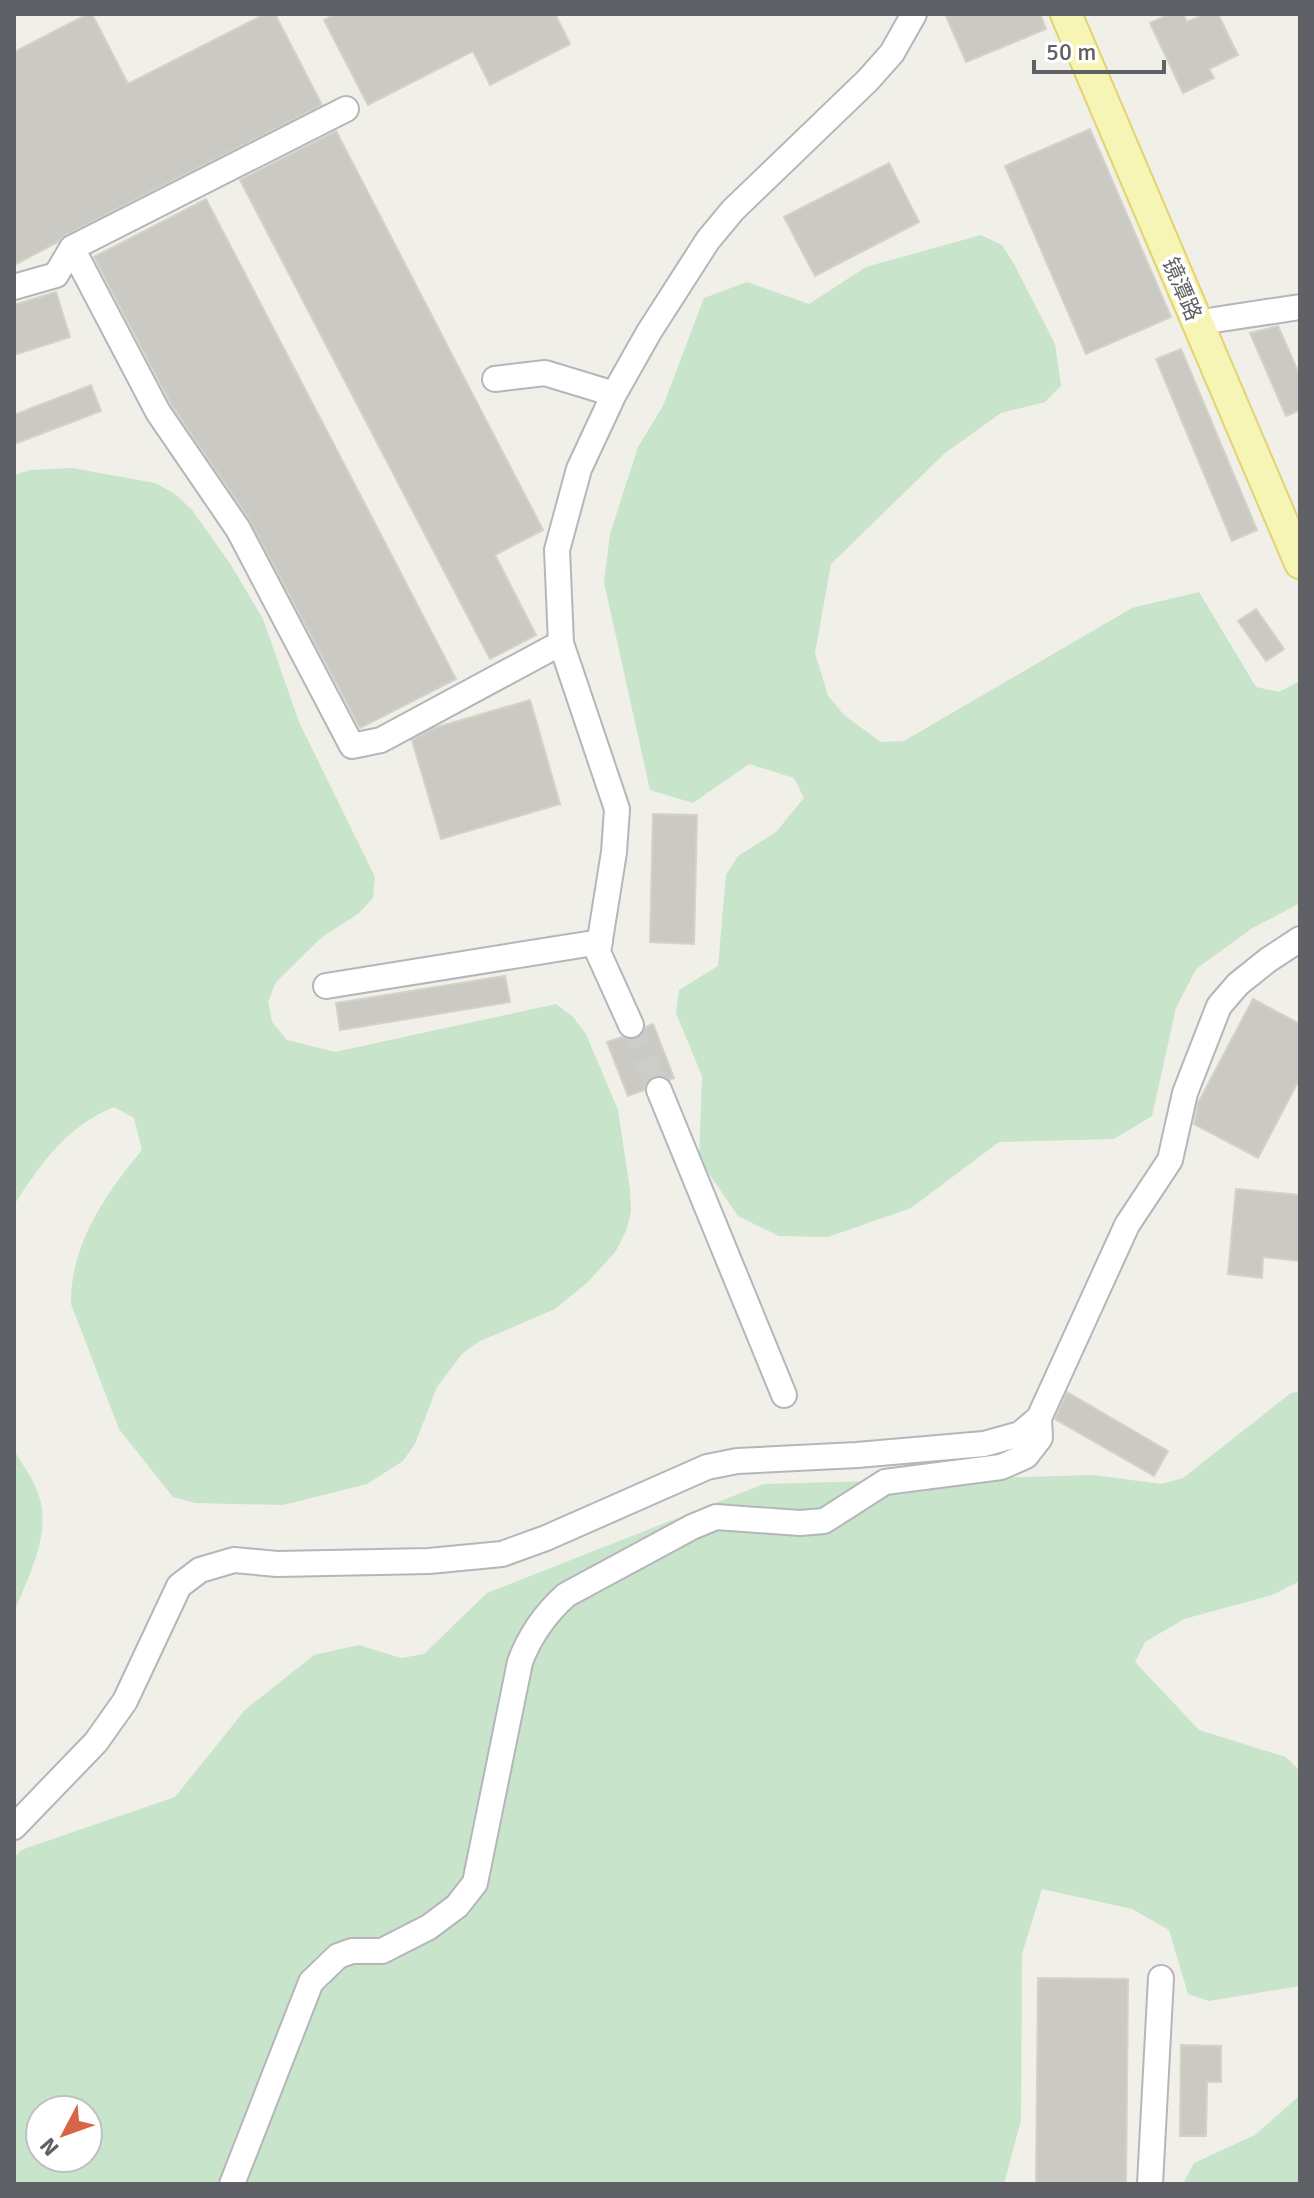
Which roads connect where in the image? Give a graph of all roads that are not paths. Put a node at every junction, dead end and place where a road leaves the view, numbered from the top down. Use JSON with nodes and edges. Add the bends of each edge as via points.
{"nodes":[{"id":1,"x":914,"y":14,"type":"edge"},
{"id":2,"x":1066,"y":14,"type":"edge"},
{"id":3,"x":1085,"y":14,"type":"edge"},
{"id":4,"x":346,"y":109,"type":"dead end"},
{"id":5,"x":72,"y":248,"type":"junction"},
{"id":6,"x":14,"y":287,"type":"edge"},
{"id":7,"x":1300,"y":307,"type":"edge"},
{"id":8,"x":1214,"y":320,"type":"junction"},
{"id":9,"x":495,"y":379,"type":"dead end"},
{"id":10,"x":614,"y":394,"type":"junction"},
{"id":11,"x":1300,"y":528,"type":"edge"},
{"id":12,"x":1300,"y":563,"type":"edge"},
{"id":13,"x":561,"y":643,"type":"junction"},
{"id":14,"x":1300,"y":939,"type":"edge"},
{"id":15,"x":600,"y":942,"type":"junction"},
{"id":16,"x":326,"y":986,"type":"dead end"},
{"id":17,"x":631,"y":1025,"type":"tunnel mouth"},
{"id":18,"x":659,"y":1090,"type":"tunnel mouth"},
{"id":19,"x":784,"y":1395,"type":"dead end"},
{"id":20,"x":1039,"y":1418,"type":"junction"},
{"id":21,"x":14,"y":1827,"type":"edge"},
{"id":22,"x":1161,"y":1978,"type":"dead end"},
{"id":23,"x":232,"y":2184,"type":"edge"},
{"id":24,"x":1150,"y":2184,"type":"edge"}],
"edges":[{"from":1,"to":10,"type":"street","via":[[892,53],[868,80],[708,240]]},
{"from":2,"to":12,"type":"main road","name":"镜潭路"},
{"from":3,"to":8,"type":"main road","name":"镜潭路"},
{"from":4,"to":5,"type":"street"},
{"from":5,"to":6,"type":"street","via":[[56,275]]},
{"from":5,"to":13,"type":"street","via":[[158,412],[238,529],[352,746],[381,740]]},
{"from":7,"to":8,"type":"street"},
{"from":8,"to":11,"type":"main road","name":"镜潭路"},
{"from":9,"to":10,"type":"street","via":[[545,373]]},
{"from":10,"to":13,"type":"street","via":[[579,469],[557,550]]},
{"from":13,"to":15,"type":"street","via":[[617,809]]},
{"from":14,"to":20,"type":"street","via":[[1238,984],[1219,1006],[1185,1093],[1170,1160],[1127,1225]]},
{"from":15,"to":16,"type":"street"},
{"from":15,"to":17,"type":"street","via":[[598,952]]},
{"from":18,"to":19,"type":"street"},
{"from":20,"to":21,"type":"street","via":[[1020,1434],[984,1444],[707,1467],[502,1554],[414,1561],[234,1560],[200,1570],[179,1586],[118,1712]]},
{"from":20,"to":23,"type":"street","via":[[1040,1438],[1026,1456],[1001,1467],[885,1482],[824,1521],[716,1517],[560,1600],[533,1634],[520,1662],[475,1883],[457,1906],[429,1927],[382,1951],[338,1956],[311,1982]]},
{"from":22,"to":24,"type":"street"}]}
